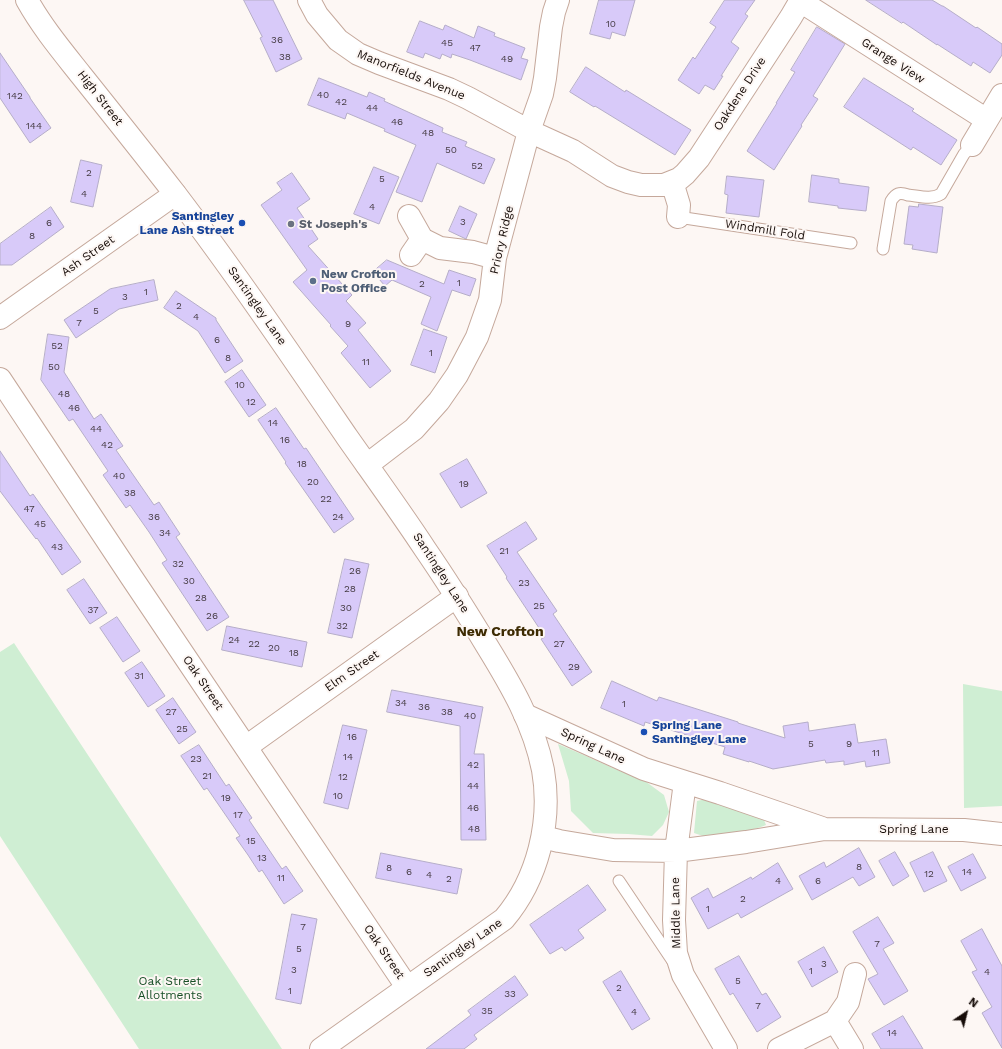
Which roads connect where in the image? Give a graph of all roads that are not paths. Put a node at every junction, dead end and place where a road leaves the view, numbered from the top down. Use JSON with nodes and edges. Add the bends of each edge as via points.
{"nodes":[{"id":1,"x":26,"y":0,"type":"edge"},
{"id":2,"x":309,"y":0,"type":"edge"},
{"id":3,"x":558,"y":0,"type":"edge"},
{"id":4,"x":800,"y":0,"type":"edge"},
{"id":5,"x":1002,"y":95,"type":"edge"},
{"id":6,"x":987,"y":120,"type":"junction"},
{"id":7,"x":529,"y":131,"type":"junction"},
{"id":8,"x":972,"y":145,"type":"joint"},
{"id":9,"x":672,"y":182,"type":"junction"},
{"id":10,"x":175,"y":194,"type":"junction"},
{"id":11,"x":409,"y":216,"type":"dead end"},
{"id":12,"x":678,"y":216,"type":"joint"},
{"id":13,"x":851,"y":243,"type":"dead end"},
{"id":14,"x":883,"y":249,"type":"dead end"},
{"id":15,"x":495,"y":258,"type":"junction"},
{"id":16,"x":0,"y":318,"type":"edge"},
{"id":17,"x":0,"y":379,"type":"edge"},
{"id":18,"x":367,"y":465,"type":"junction"},
{"id":19,"x":457,"y":596,"type":"junction"},
{"id":20,"x":525,"y":715,"type":"junction"},
{"id":21,"x":246,"y":747,"type":"junction"},
{"id":22,"x":685,"y":782,"type":"junction"},
{"id":23,"x":825,"y":829,"type":"junction"},
{"id":24,"x":1002,"y":834,"type":"edge"},
{"id":25,"x":543,"y":837,"type":"junction"},
{"id":26,"x":676,"y":851,"type":"junction"},
{"id":27,"x":619,"y":881,"type":"dead end"},
{"id":28,"x":855,"y":974,"type":"dead end"},
{"id":29,"x":682,"y":975,"type":"junction"},
{"id":30,"x":407,"y":987,"type":"junction"},
{"id":31,"x":835,"y":1021,"type":"junction"},
{"id":32,"x":321,"y":1049,"type":"edge"},
{"id":33,"x":726,"y":1049,"type":"edge"},
{"id":34,"x":779,"y":1049,"type":"edge"},
{"id":35,"x":852,"y":1049,"type":"edge"}],
"edges":[{"from":1,"to":10,"type":"street","name":"High Street"},
{"from":2,"to":7,"type":"street","name":"Manorfields Avenue","via":[[317,15],[338,40],[358,54],[449,89]]},
{"from":3,"to":7,"type":"street","name":"Priory Ridge","via":[[551,27],[542,94]]},
{"from":4,"to":6,"type":"street","name":"Grange View"},
{"from":4,"to":9,"type":"street","name":"Oakdene Drive","via":[[699,158],[685,174]]},
{"from":5,"to":6,"type":"street"},
{"from":6,"to":8,"type":"street"},
{"from":7,"to":9,"type":"street","name":"Oakdene Drive","via":[[573,151],[612,176],[628,182],[664,185]]},
{"from":7,"to":15,"type":"street","name":"Priory Ridge"},
{"from":8,"to":14,"type":"lane","via":[[941,194],[930,198],[898,194],[893,198]]},
{"from":9,"to":12,"type":"street","via":[[679,205]]},
{"from":10,"to":16,"type":"street","name":"Ash Street"},
{"from":10,"to":18,"type":"street","name":"Santingley Lane","via":[[231,269]]},
{"from":11,"to":15,"type":"street","via":[[416,247],[473,252]]},
{"from":12,"to":13,"type":"lane","name":"Windmill Fold"},
{"from":15,"to":18,"type":"street","name":"Priory Ridge","via":[[490,300],[477,337],[456,375],[439,401],[414,429]]},
{"from":17,"to":21,"type":"street","name":"Oak Street"},
{"from":18,"to":19,"type":"street","name":"Santingley Lane"},
{"from":19,"to":20,"type":"street","name":"Santingley Lane","via":[[512,687]]},
{"from":19,"to":21,"type":"street","name":"Elm Street"},
{"from":20,"to":22,"type":"street","name":"Spring Lane","via":[[644,769]]},
{"from":20,"to":25,"type":"street","name":"Santingley Lane","via":[[543,771]]},
{"from":21,"to":30,"type":"street","name":"Oak Street"},
{"from":22,"to":23,"type":"street","name":"Spring Lane"},
{"from":22,"to":26,"type":"street"},
{"from":23,"to":24,"type":"street","name":"Spring Lane","via":[[964,830]]},
{"from":23,"to":26,"type":"street","name":"Spring Lane"},
{"from":25,"to":26,"type":"street","name":"Spring Lane","via":[[613,850]]},
{"from":25,"to":30,"type":"street","name":"Santingley Lane","via":[[527,885],[504,919]]},
{"from":26,"to":29,"type":"street","name":"Middle Lane","via":[[674,920],[676,953]]},
{"from":27,"to":29,"type":"lane","name":"Middle Lane"},
{"from":28,"to":31,"type":"street","via":[[848,1002]]},
{"from":29,"to":33,"type":"street","name":"Middle Lane"},
{"from":30,"to":32,"type":"street","name":"Santingley Lane"},
{"from":31,"to":34,"type":"street"},
{"from":31,"to":35,"type":"street"}]}
